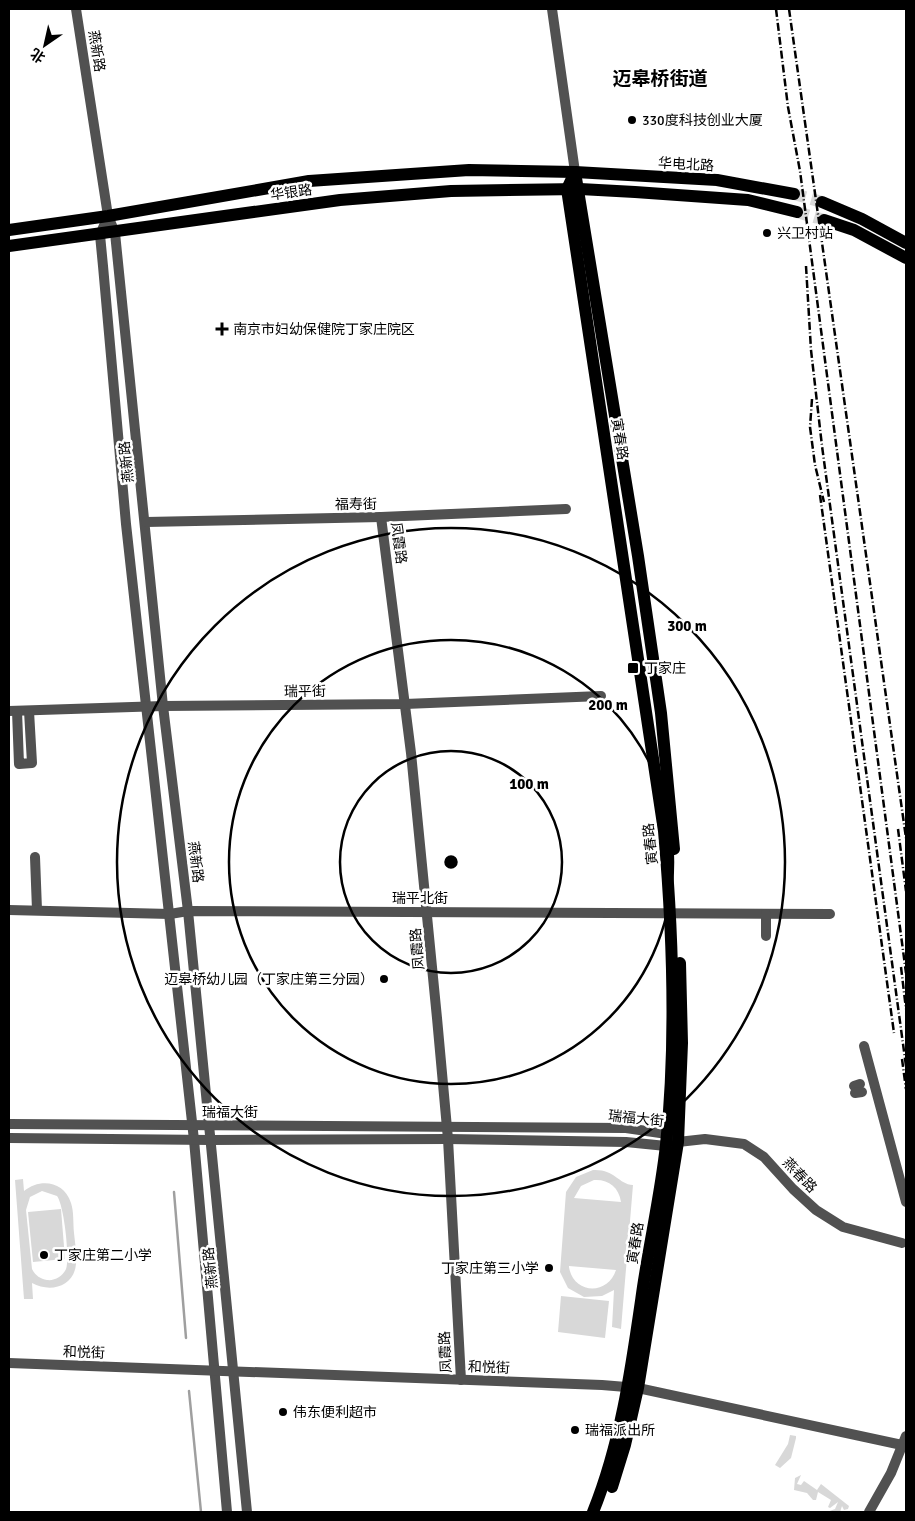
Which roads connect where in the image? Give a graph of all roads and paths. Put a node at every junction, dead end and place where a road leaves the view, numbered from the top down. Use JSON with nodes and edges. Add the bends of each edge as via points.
{"nodes":[{"id":1,"x":76,"y":9,"type":"edge"},
{"id":2,"x":552,"y":9,"type":"edge"},
{"id":3,"x":575,"y":172,"type":"junction"},
{"id":4,"x":573,"y":189,"type":"junction"},
{"id":5,"x":794,"y":194,"type":"tunnel mouth"},
{"id":6,"x":822,"y":202,"type":"tunnel mouth"},
{"id":7,"x":797,"y":212,"type":"tunnel mouth"},
{"id":8,"x":108,"y":216,"type":"junction"},
{"id":9,"x":824,"y":220,"type":"tunnel mouth"},
{"id":10,"x":9,"y":230,"type":"edge"},
{"id":11,"x":115,"y":233,"type":"junction"},
{"id":12,"x":100,"y":235,"type":"junction"},
{"id":13,"x":906,"y":243,"type":"edge"},
{"id":14,"x":9,"y":246,"type":"edge"},
{"id":15,"x":906,"y":258,"type":"edge"},
{"id":16,"x":566,"y":508,"type":"dead end"},
{"id":17,"x":381,"y":517,"type":"junction"},
{"id":18,"x":146,"y":522,"type":"junction"},
{"id":19,"x":601,"y":696,"type":"dead end"},
{"id":20,"x":405,"y":704,"type":"junction"},
{"id":21,"x":163,"y":706,"type":"junction"},
{"id":22,"x":146,"y":707,"type":"junction"},
{"id":23,"x":29,"y":710,"type":"junction"},
{"id":24,"x":13,"y":711,"type":"edge"},
{"id":25,"x":35,"y":857,"type":"dead end"},
{"id":26,"x":9,"y":910,"type":"edge"},
{"id":27,"x":36,"y":910,"type":"junction"},
{"id":28,"x":188,"y":911,"type":"junction"},
{"id":29,"x":427,"y":911,"type":"junction"},
{"id":30,"x":170,"y":914,"type":"junction"},
{"id":31,"x":675,"y":914,"type":"junction"},
{"id":32,"x":766,"y":914,"type":"junction"},
{"id":33,"x":830,"y":914,"type":"dead end"},
{"id":34,"x":766,"y":936,"type":"dead end"},
{"id":35,"x":864,"y":1046,"type":"dead end"},
{"id":36,"x":9,"y":1124,"type":"edge"},
{"id":37,"x":193,"y":1126,"type":"junction"},
{"id":38,"x":209,"y":1126,"type":"junction"},
{"id":39,"x":447,"y":1127,"type":"junction"},
{"id":40,"x":9,"y":1138,"type":"edge"},
{"id":41,"x":448,"y":1139,"type":"junction"},
{"id":42,"x":194,"y":1140,"type":"junction"},
{"id":43,"x":211,"y":1140,"type":"junction"},
{"id":44,"x":670,"y":1141,"type":"junction"},
{"id":45,"x":906,"y":1202,"type":"edge"},
{"id":46,"x":902,"y":1242,"type":"dead end"},
{"id":47,"x":9,"y":1363,"type":"edge"},
{"id":48,"x":215,"y":1370,"type":"junction"},
{"id":49,"x":235,"y":1372,"type":"junction"},
{"id":50,"x":461,"y":1380,"type":"junction"},
{"id":51,"x":632,"y":1388,"type":"junction"},
{"id":52,"x":904,"y":1440,"type":"edge"},
{"id":53,"x":227,"y":1512,"type":"edge"},
{"id":54,"x":248,"y":1512,"type":"edge"},
{"id":55,"x":593,"y":1512,"type":"edge"},
{"id":56,"x":602,"y":1512,"type":"edge"},
{"id":57,"x":869,"y":1512,"type":"edge"}],
"edges":[{"from":1,"to":8,"type":"street","name":"燕新路"},
{"from":2,"to":3,"type":"street"},
{"from":3,"to":4,"type":"main road"},
{"from":3,"to":5,"type":"main road","name":"华电北路","via":[[717,180]]},
{"from":3,"to":8,"type":"main road","name":"华银路","via":[[469,170],[309,181]]},
{"from":4,"to":7,"type":"main road","via":[[738,199]]},
{"from":4,"to":11,"type":"main road","name":"华银路","via":[[451,191],[340,200]]},
{"from":4,"to":31,"type":"main road","name":"寅春路"},
{"from":6,"to":13,"type":"main road"},
{"from":8,"to":10,"type":"main road","name":"华银路"},
{"from":8,"to":11,"type":"street","name":"燕新路"},
{"from":8,"to":12,"type":"street","name":"燕新路"},
{"from":9,"to":15,"type":"main road","via":[[854,230]]},
{"from":11,"to":12,"type":"main road","name":"华银路"},
{"from":11,"to":18,"type":"street","name":"燕新路"},
{"from":12,"to":14,"type":"main road","name":"华银路"},
{"from":12,"to":22,"type":"street","name":"燕新路"},
{"from":16,"to":17,"type":"street","name":"福寿街"},
{"from":17,"to":18,"type":"street","name":"福寿街"},
{"from":17,"to":20,"type":"street","name":"凤霞路"},
{"from":18,"to":21,"type":"street","name":"燕新路"},
{"from":19,"to":20,"type":"street","name":"瑞平街"},
{"from":20,"to":21,"type":"street","name":"瑞平街"},
{"from":20,"to":29,"type":"street","name":"凤霞路"},
{"from":21,"to":22,"type":"street","name":"瑞平街"},
{"from":21,"to":28,"type":"street","name":"燕新路"},
{"from":22,"to":23,"type":"street","name":"瑞平街"},
{"from":22,"to":30,"type":"street","name":"燕新路"},
{"from":23,"to":24,"type":"street","name":"瑞平街"},
{"from":23,"to":24,"type":"street","via":[[32,763],[20,764]]},
{"from":25,"to":27,"type":"street"},
{"from":26,"to":27,"type":"street","name":"瑞平北街"},
{"from":27,"to":30,"type":"street","name":"瑞平北街"},
{"from":28,"to":29,"type":"street","name":"瑞平北街"},
{"from":28,"to":30,"type":"street","name":"瑞平北街"},
{"from":28,"to":38,"type":"street","name":"燕新路"},
{"from":29,"to":31,"type":"street","name":"瑞平北街"},
{"from":29,"to":39,"type":"street","name":"凤霞路"},
{"from":30,"to":37,"type":"street","name":"燕新路"},
{"from":31,"to":32,"type":"street","name":"瑞平北街"},
{"from":31,"to":44,"type":"main road","name":"寅春路"},
{"from":32,"to":33,"type":"street","name":"瑞平北街"},
{"from":32,"to":34,"type":"street"},
{"from":35,"to":45,"type":"street","via":[[864,1087]]},
{"from":36,"to":37,"type":"street","name":"瑞福大街"},
{"from":37,"to":38,"type":"street","name":"瑞福大街"},
{"from":37,"to":42,"type":"street","name":"燕新路"},
{"from":38,"to":39,"type":"street","name":"瑞福大街"},
{"from":38,"to":43,"type":"street","name":"燕新路"},
{"from":39,"to":41,"type":"street","name":"凤霞路"},
{"from":39,"to":44,"type":"street","name":"瑞福大街","via":[[626,1128]]},
{"from":40,"to":42,"type":"street","name":"瑞福大街"},
{"from":41,"to":43,"type":"street","name":"瑞福大街"},
{"from":41,"to":44,"type":"street","name":"瑞福大街"},
{"from":41,"to":50,"type":"street","name":"凤霞路"},
{"from":42,"to":43,"type":"street","name":"瑞福大街"},
{"from":42,"to":48,"type":"street","name":"燕新路"},
{"from":43,"to":49,"type":"street","name":"燕新路"},
{"from":44,"to":46,"type":"street","name":"燕春路","via":[[705,1139],[744,1144],[764,1157],[816,1210],[843,1227]]},
{"from":44,"to":51,"type":"main road","name":"寅春路"},
{"from":47,"to":48,"type":"street","name":"和悦街"},
{"from":48,"to":49,"type":"street","name":"和悦街"},
{"from":48,"to":53,"type":"street","name":"燕新路"},
{"from":49,"to":50,"type":"street","name":"和悦街"},
{"from":49,"to":54,"type":"street","name":"燕新路"},
{"from":50,"to":51,"type":"street","name":"和悦街"},
{"from":51,"to":52,"type":"street","name":"和悦街"},
{"from":51,"to":55,"type":"main road","name":"寅春路"},
{"from":51,"to":56,"type":"main road","name":"寅春路","via":[[625,1445]]},
{"from":52,"to":57,"type":"street"}]}
